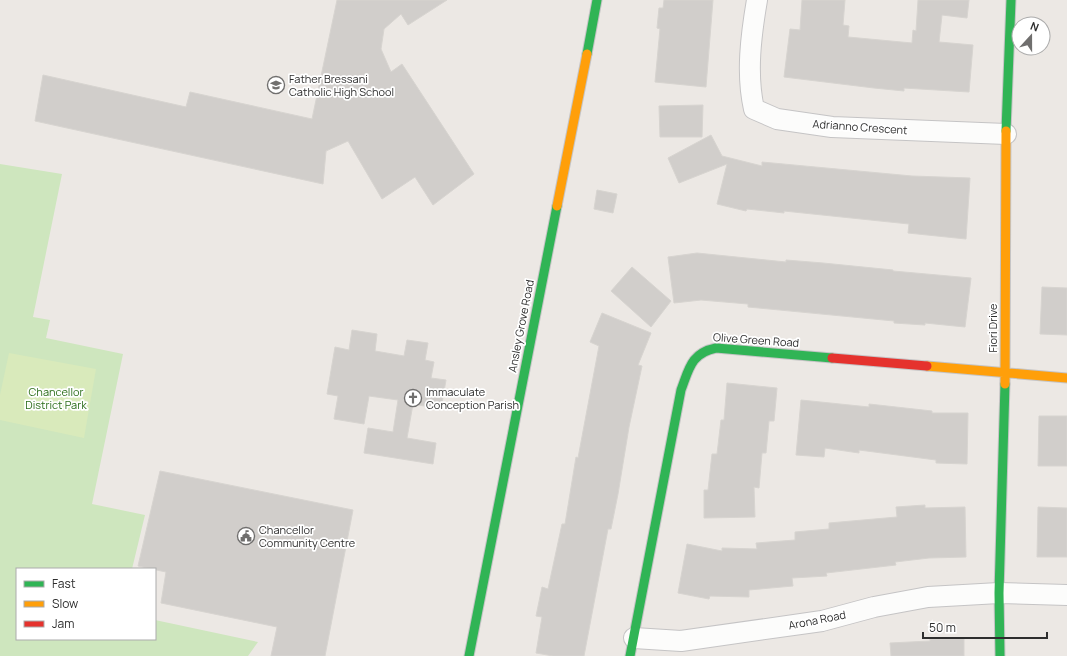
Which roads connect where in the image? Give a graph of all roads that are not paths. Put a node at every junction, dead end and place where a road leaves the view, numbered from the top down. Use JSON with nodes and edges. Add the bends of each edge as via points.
{"nodes":[{"id":1,"x":597,"y":0,"type":"edge"},
{"id":2,"x":757,"y":0,"type":"edge"},
{"id":3,"x":1011,"y":0,"type":"edge"},
{"id":4,"x":1006,"y":134,"type":"junction"},
{"id":5,"x":1005,"y":374,"type":"junction"},
{"id":6,"x":1067,"y":378,"type":"edge"},
{"id":7,"x":999,"y":593,"type":"junction"},
{"id":8,"x":1067,"y":595,"type":"edge"},
{"id":9,"x":632,"y":647,"type":"edge"},
{"id":10,"x":469,"y":656,"type":"edge"},
{"id":11,"x":1000,"y":656,"type":"edge"}],
"edges":[{"from":1,"to":10,"type":"street","name":"Ansley Grove Road"},
{"from":2,"to":4,"type":"street","name":"Adrianno Crescent","via":[[751,50],[750,92],[754,109],[777,119],[832,127]]},
{"from":3,"to":4,"type":"street","name":"Fiori Drive"},
{"from":4,"to":5,"type":"street","name":"Fiori Drive"},
{"from":5,"to":6,"type":"street","name":"Olive Green Road"},
{"from":5,"to":7,"type":"street","name":"Fiori Drive"},
{"from":5,"to":9,"type":"street","name":"Olive Green Road","via":[[705,349],[694,358],[680,390]]},
{"from":7,"to":8,"type":"street","name":"Arona Road"},
{"from":7,"to":9,"type":"street","name":"Arona Road","via":[[928,597],[874,607],[822,621]]},
{"from":7,"to":11,"type":"street","name":"Fiori Drive"}]}
